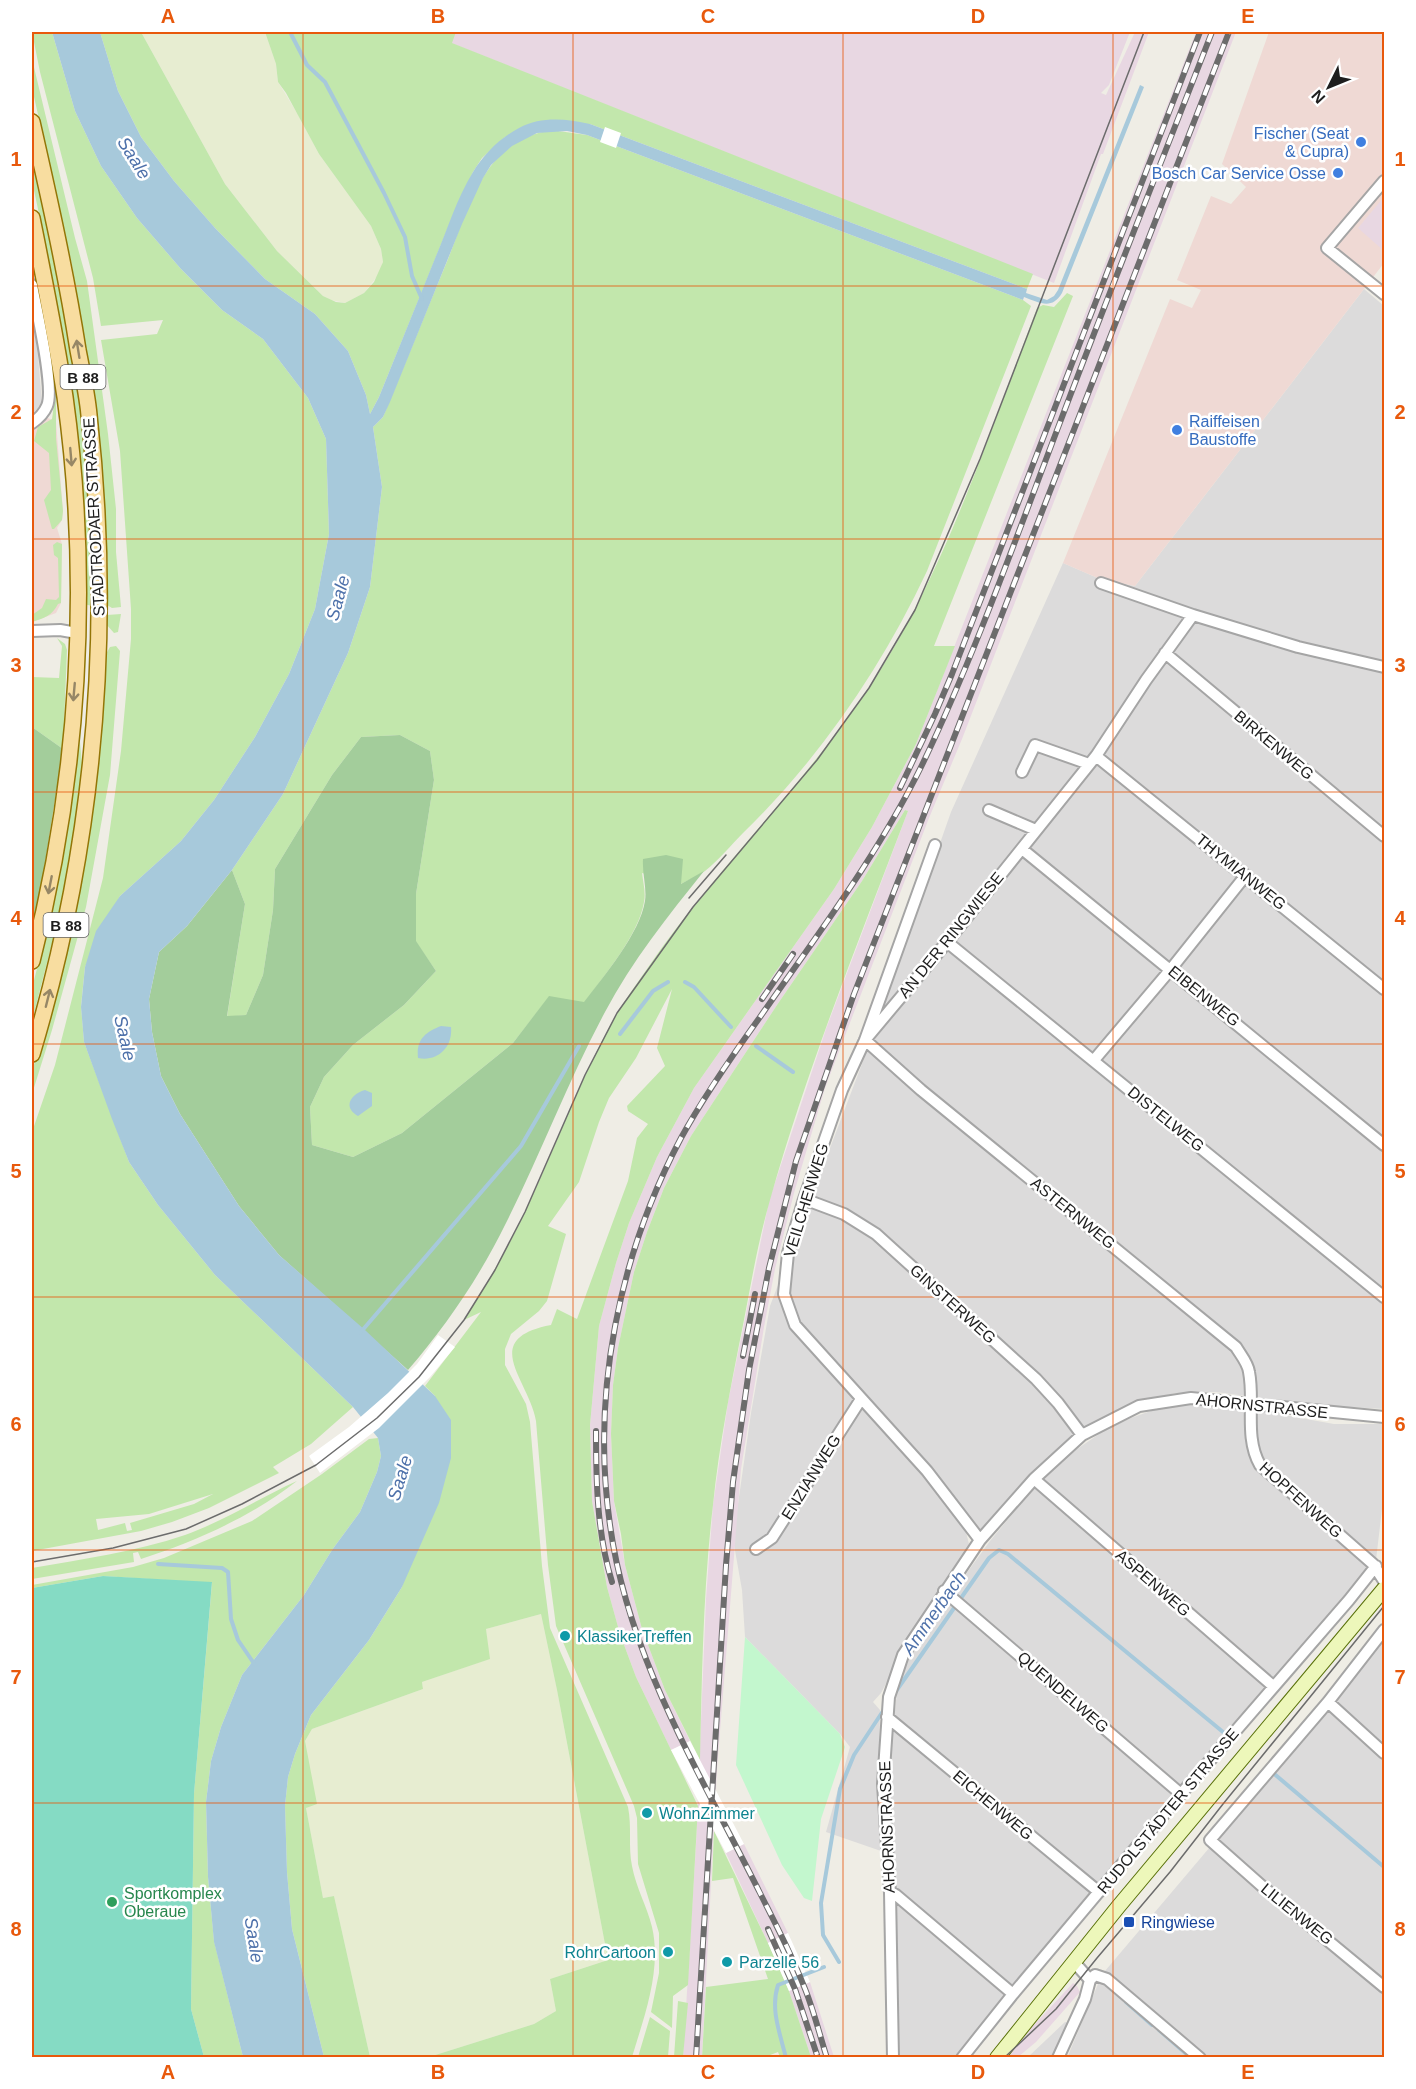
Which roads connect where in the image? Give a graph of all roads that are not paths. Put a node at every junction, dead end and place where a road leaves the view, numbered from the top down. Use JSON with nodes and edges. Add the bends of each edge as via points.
{"nodes":[{"id":1,"x":32,"y":122,"type":"edge"},
{"id":2,"x":1384,"y":181,"type":"edge"},
{"id":3,"x":32,"y":218,"type":"edge"},
{"id":4,"x":32,"y":285,"type":"edge"},
{"id":5,"x":1384,"y":294,"type":"edge"},
{"id":6,"x":32,"y":423,"type":"edge"},
{"id":7,"x":1101,"y":583,"type":"dead end"},
{"id":8,"x":1193,"y":615,"type":"junction"},
{"id":9,"x":32,"y":631,"type":"edge"},
{"id":10,"x":77,"y":633,"type":"junction"},
{"id":11,"x":100,"y":638,"type":"junction"},
{"id":12,"x":1165,"y":653,"type":"junction"},
{"id":13,"x":1384,"y":667,"type":"edge"},
{"id":14,"x":1092,"y":760,"type":"junction"},
{"id":15,"x":1022,"y":772,"type":"dead end"},
{"id":16,"x":989,"y":810,"type":"dead end"},
{"id":17,"x":1036,"y":830,"type":"junction"},
{"id":18,"x":1384,"y":836,"type":"edge"},
{"id":19,"x":935,"y":845,"type":"dead end"},
{"id":20,"x":1022,"y":849,"type":"junction"},
{"id":21,"x":1246,"y":875,"type":"junction"},
{"id":22,"x":947,"y":942,"type":"junction"},
{"id":23,"x":32,"y":961,"type":"edge"},
{"id":24,"x":1171,"y":969,"type":"junction"},
{"id":25,"x":1384,"y":988,"type":"edge"},
{"id":26,"x":865,"y":1040,"type":"junction"},
{"id":27,"x":32,"y":1054,"type":"edge"},
{"id":28,"x":1094,"y":1060,"type":"junction"},
{"id":29,"x":1384,"y":1144,"type":"edge"},
{"id":30,"x":804,"y":1199,"type":"junction"},
{"id":31,"x":1384,"y":1297,"type":"edge"},
{"id":32,"x":861,"y":1399,"type":"junction"},
{"id":33,"x":1252,"y":1403,"type":"junction"},
{"id":34,"x":1384,"y":1417,"type":"edge"},
{"id":35,"x":1082,"y":1435,"type":"junction"},
{"id":36,"x":1034,"y":1479,"type":"junction"},
{"id":37,"x":980,"y":1540,"type":"junction"},
{"id":38,"x":756,"y":1549,"type":"dead end"},
{"id":39,"x":1373,"y":1564,"type":"junction"},
{"id":40,"x":1384,"y":1581,"type":"edge"},
{"id":41,"x":944,"y":1591,"type":"junction"},
{"id":42,"x":1382,"y":1597,"type":"edge"},
{"id":43,"x":1384,"y":1630,"type":"edge"},
{"id":44,"x":1273,"y":1686,"type":"junction"},
{"id":45,"x":1328,"y":1702,"type":"junction"},
{"id":46,"x":887,"y":1714,"type":"junction"},
{"id":47,"x":1384,"y":1753,"type":"edge"},
{"id":48,"x":1181,"y":1794,"type":"junction"},
{"id":49,"x":1099,"y":1892,"type":"junction"},
{"id":50,"x":890,"y":1893,"type":"junction"},
{"id":51,"x":1074,"y":1962,"type":"junction"},
{"id":52,"x":1090,"y":1980,"type":"junction"},
{"id":53,"x":1384,"y":1987,"type":"edge"},
{"id":54,"x":1013,"y":1994,"type":"junction"},
{"id":55,"x":893,"y":2058,"type":"edge"},
{"id":56,"x":962,"y":2058,"type":"edge"},
{"id":57,"x":997,"y":2058,"type":"edge"},
{"id":58,"x":1058,"y":2058,"type":"edge"},
{"id":59,"x":1200,"y":2058,"type":"edge"}],
"edges":[{"from":11,"to":1,"type":"main road","name":"STADTRODAER STRASSE","number":"B 88","one_way":true,"via":[[99,545],[89,414],[70,297]]},
{"from":2,"to":5,"type":"street","via":[[1327,248]]},
{"from":3,"to":10,"type":"main road","name":"STADTRODAER STRASSE","number":"B 88","one_way":true,"via":[[67,417],[77,523]]},
{"from":4,"to":6,"type":"street","via":[[50,396],[42,414]]},
{"from":7,"to":8,"type":"street"},
{"from":8,"to":12,"type":"street","name":"AN DER RINGWIESE"},
{"from":8,"to":13,"type":"street","via":[[1305,649]]},
{"from":9,"to":10,"type":"street"},
{"from":10,"to":11,"type":"main road"},
{"from":10,"to":23,"type":"main road","name":"STADTRODAER STRASSE","number":"B 88","one_way":true,"via":[[62,810],[51,881]]},
{"from":27,"to":11,"type":"main road","name":"STADTRODAER STRASSE","number":"B 88","one_way":true,"via":[[79,855],[95,726]]},
{"from":12,"to":14,"type":"street","name":"AN DER RINGWIESE"},
{"from":12,"to":18,"type":"street","name":"BIRKENWEG"},
{"from":14,"to":15,"type":"street","via":[[1035,745]]},
{"from":14,"to":17,"type":"street","name":"AN DER RINGWIESE"},
{"from":14,"to":21,"type":"street","name":"THYMIANWEG"},
{"from":16,"to":17,"type":"street"},
{"from":17,"to":20,"type":"street","name":"AN DER RINGWIESE"},
{"from":19,"to":26,"type":"street","name":"VEILCHENWEG"},
{"from":20,"to":22,"type":"street","name":"AN DER RINGWIESE"},
{"from":20,"to":24,"type":"street","name":"EIBENWEG"},
{"from":21,"to":24,"type":"street"},
{"from":21,"to":25,"type":"street","name":"THYMIANWEG"},
{"from":22,"to":26,"type":"street","name":"AN DER RINGWIESE"},
{"from":22,"to":28,"type":"street","name":"DISTELWEG"},
{"from":24,"to":28,"type":"street"},
{"from":24,"to":29,"type":"street","name":"EIBENWEG"},
{"from":26,"to":30,"type":"street","name":"VEILCHENWEG","via":[[842,1090]]},
{"from":26,"to":33,"type":"street","name":"ASTERNWEG","via":[[1236,1347],[1249,1370]]},
{"from":28,"to":31,"type":"street","name":"DISTELWEG"},
{"from":30,"to":32,"type":"street","name":"VEILCHENWEG","via":[[788,1253],[784,1294],[795,1325]]},
{"from":30,"to":35,"type":"street","name":"GINSTERWEG","via":[[844,1214],[876,1234],[1036,1379]]},
{"from":32,"to":37,"type":"street","name":"VEILCHENWEG","via":[[927,1471]]},
{"from":32,"to":38,"type":"street","name":"ENZIANWEG","via":[[772,1538]]},
{"from":33,"to":34,"type":"street","name":"AHORNSTRASSE"},
{"from":33,"to":35,"type":"street","name":"AHORNSTRASSE","via":[[1191,1398],[1139,1406]]},
{"from":33,"to":39,"type":"street","name":"HOPFENWEG","via":[[1254,1451],[1260,1465]]},
{"from":35,"to":36,"type":"street","name":"AHORNSTRASSE"},
{"from":36,"to":37,"type":"street","name":"AHORNSTRASSE"},
{"from":36,"to":44,"type":"street","name":"ASPENWEG"},
{"from":37,"to":41,"type":"street","name":"AHORNSTRASSE"},
{"from":39,"to":40,"type":"street","name":"HOPFENWEG"},
{"from":39,"to":44,"type":"street","name":"RUDOLSTÄDTER STRASSE","via":[[1349,1600]]},
{"from":41,"to":46,"type":"street","name":"AHORNSTRASSE","via":[[903,1655]]},
{"from":41,"to":48,"type":"street","name":"QUENDELWEG"},
{"from":42,"to":51,"type":"main road","name":"RUDOLSTÄDTER STRASSE"},
{"from":43,"to":45,"type":"street"},
{"from":44,"to":48,"type":"street","name":"RUDOLSTÄDTER STRASSE"},
{"from":45,"to":47,"type":"street"},
{"from":45,"to":53,"type":"street","name":"LILIENWEG","via":[[1210,1840]]},
{"from":46,"to":49,"type":"street","name":"EICHENWEG"},
{"from":46,"to":50,"type":"street","name":"AHORNSTRASSE","via":[[883,1784]]},
{"from":48,"to":49,"type":"street","name":"RUDOLSTÄDTER STRASSE"},
{"from":49,"to":54,"type":"street","name":"RUDOLSTÄDTER STRASSE"},
{"from":50,"to":54,"type":"street"},
{"from":50,"to":55,"type":"street","name":"AHORNSTRASSE"},
{"from":51,"to":52,"type":"street"},
{"from":51,"to":57,"type":"main road","name":"RUDOLSTÄDTER STRASSE"},
{"from":52,"to":58,"type":"street"},
{"from":52,"to":59,"type":"street","via":[[1095,1975],[1107,1979]]},
{"from":54,"to":56,"type":"street","name":"RUDOLSTÄDTER STRASSE"}]}
